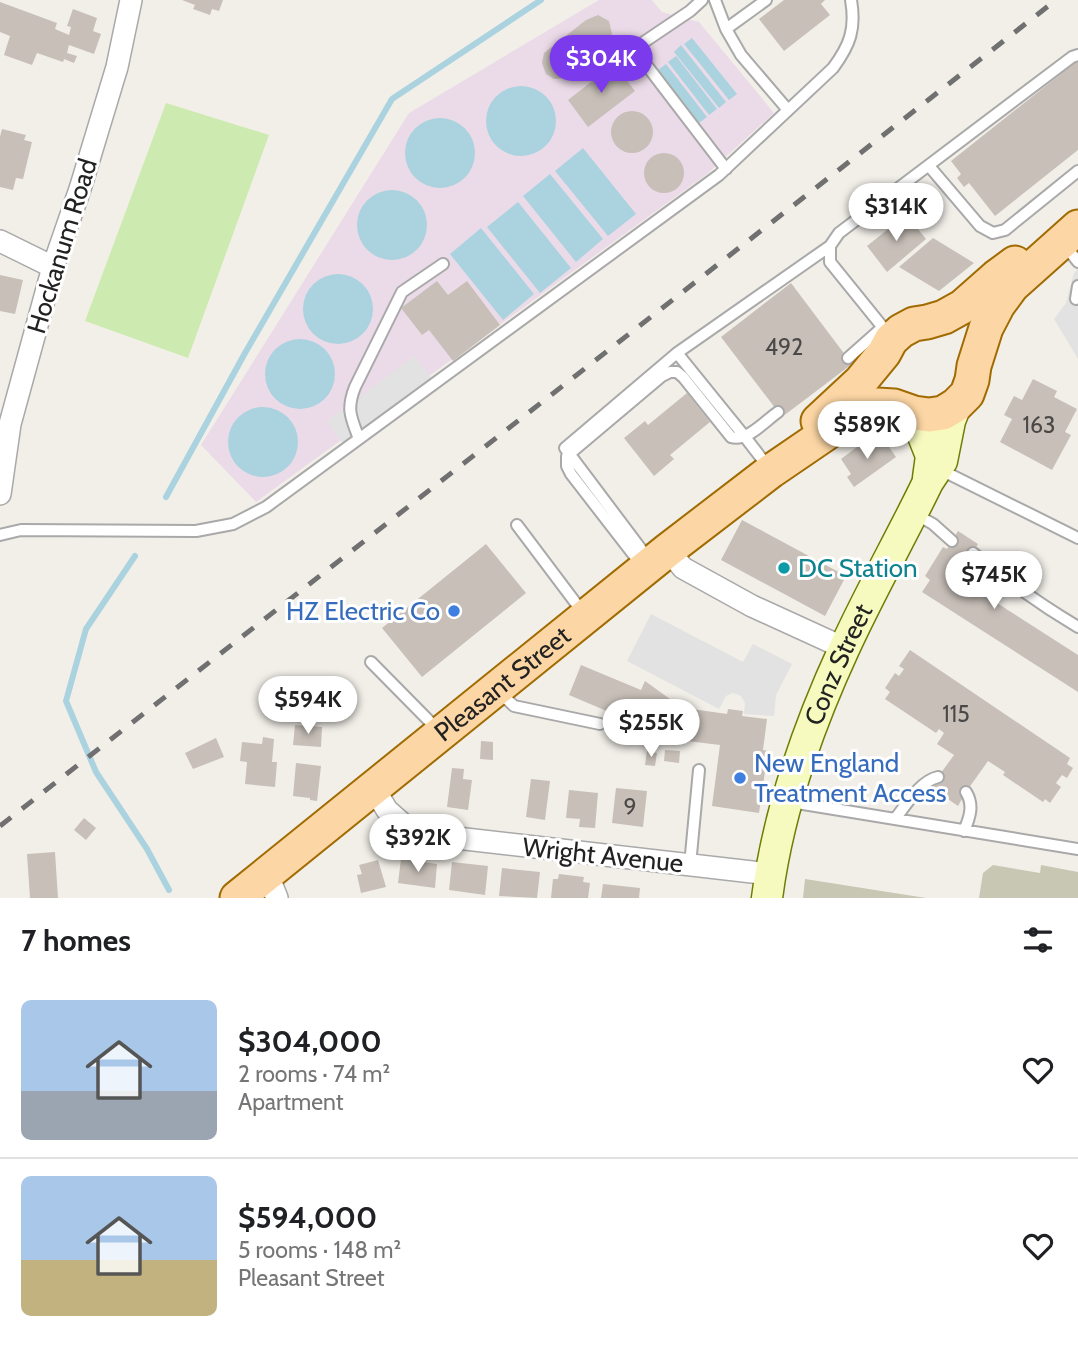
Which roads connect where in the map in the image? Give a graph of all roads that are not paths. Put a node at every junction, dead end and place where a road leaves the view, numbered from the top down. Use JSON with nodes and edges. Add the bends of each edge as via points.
{"nodes":[{"id":1,"x":702,"y":0,"type":"edge"},
{"id":2,"x":715,"y":0,"type":"edge"},
{"id":3,"x":766,"y":0,"type":"edge"},
{"id":4,"x":851,"y":0,"type":"edge"},
{"id":5,"x":131,"y":4,"type":"edge"},
{"id":6,"x":726,"y":29,"type":"junction"},
{"id":7,"x":1078,"y":55,"type":"edge"},
{"id":8,"x":788,"y":110,"type":"junction"},
{"id":9,"x":929,"y":166,"type":"junction"},
{"id":10,"x":726,"y":169,"type":"junction"},
{"id":11,"x":1078,"y":171,"type":"edge"},
{"id":12,"x":1074,"y":237,"type":"edge"},
{"id":13,"x":0,"y":241,"type":"edge"},
{"id":14,"x":830,"y":246,"type":"junction"},
{"id":15,"x":443,"y":264,"type":"dead end"},
{"id":16,"x":53,"y":267,"type":"junction"},
{"id":17,"x":1078,"y":286,"type":"edge"},
{"id":18,"x":1076,"y":299,"type":"dead end"},
{"id":19,"x":897,"y":335,"type":"junction"},
{"id":20,"x":677,"y":353,"type":"junction"},
{"id":21,"x":848,"y":358,"type":"dead end"},
{"id":22,"x":974,"y":366,"type":"junction"},
{"id":23,"x":956,"y":405,"type":"junction"},
{"id":24,"x":778,"y":412,"type":"dead end"},
{"id":25,"x":911,"y":412,"type":"junction"},
{"id":26,"x":5,"y":423,"type":"edge"},
{"id":27,"x":745,"y":437,"type":"junction"},
{"id":28,"x":359,"y":439,"type":"junction"},
{"id":29,"x":569,"y":454,"type":"junction"},
{"id":30,"x":771,"y":471,"type":"junction"},
{"id":31,"x":932,"y":475,"type":"junction"},
{"id":32,"x":0,"y":494,"type":"edge"},
{"id":33,"x":912,"y":513,"type":"junction"},
{"id":34,"x":517,"y":525,"type":"dead end"},
{"id":35,"x":0,"y":535,"type":"edge"},
{"id":36,"x":1078,"y":538,"type":"edge"},
{"id":37,"x":952,"y":541,"type":"dead end"},
{"id":38,"x":973,"y":553,"type":"dead end"},
{"id":39,"x":655,"y":561,"type":"junction"},
{"id":40,"x":586,"y":616,"type":"junction"},
{"id":41,"x":1078,"y":627,"type":"edge"},
{"id":42,"x":844,"y":648,"type":"junction"},
{"id":43,"x":371,"y":662,"type":"dead end"},
{"id":44,"x":496,"y":689,"type":"junction"},
{"id":45,"x":600,"y":724,"type":"dead end"},
{"id":46,"x":441,"y":733,"type":"junction"},
{"id":47,"x":699,"y":771,"type":"dead end"},
{"id":48,"x":938,"y":776,"type":"dead end"},
{"id":49,"x":373,"y":787,"type":"junction"},
{"id":50,"x":965,"y":792,"type":"dead end"},
{"id":51,"x":788,"y":801,"type":"junction"},
{"id":52,"x":895,"y":819,"type":"junction"},
{"id":53,"x":964,"y":831,"type":"junction"},
{"id":54,"x":1078,"y":849,"type":"edge"},
{"id":55,"x":690,"y":865,"type":"junction"},
{"id":56,"x":272,"y":885,"type":"edge"},
{"id":57,"x":769,"y":886,"type":"edge"},
{"id":58,"x":237,"y":898,"type":"edge"}],
"edges":[{"from":1,"to":10,"type":"lane","via":[[637,49]]},
{"from":2,"to":6,"type":"lane"},
{"from":3,"to":6,"type":"lane"},
{"from":4,"to":8,"type":"lane","via":[[850,41],[844,53]]},
{"from":5,"to":16,"type":"street","name":"Hockanum Road","via":[[117,67]]},
{"from":6,"to":8,"type":"lane","via":[[741,55]]},
{"from":7,"to":9,"type":"lane"},
{"from":8,"to":10,"type":"lane"},
{"from":9,"to":11,"type":"lane","via":[[980,226],[993,233],[1005,230]]},
{"from":9,"to":14,"type":"lane","via":[[839,233]]},
{"from":10,"to":28,"type":"lane"},
{"from":12,"to":19,"type":"main road","via":[[996,277],[944,317]]},
{"from":12,"to":22,"type":"main road","via":[[1012,286],[986,328]]},
{"from":13,"to":16,"type":"street"},
{"from":14,"to":19,"type":"lane","via":[[831,262]]},
{"from":14,"to":20,"type":"lane"},
{"from":15,"to":28,"type":"lane","via":[[402,292],[355,387],[349,412]]},
{"from":16,"to":26,"type":"street","name":"Hockanum Road"},
{"from":17,"to":18,"type":"lane"},
{"from":19,"to":21,"type":"lane"},
{"from":19,"to":22,"type":"main road","via":[[941,324],[964,341]]},
{"from":19,"to":25,"type":"main road","via":[[881,367],[883,382],[890,396]]},
{"from":19,"to":30,"type":"main road","name":"Pleasant Street","via":[[860,382]]},
{"from":20,"to":27,"type":"lane"},
{"from":20,"to":29,"type":"lane","via":[[565,448]]},
{"from":22,"to":23,"type":"main road","via":[[967,394]]},
{"from":23,"to":25,"type":"main road","name":"Pleasant Street","via":[[936,414]]},
{"from":23,"to":31,"type":"main road","name":"Conz Street","via":[[942,461]]},
{"from":24,"to":27,"type":"lane"},
{"from":25,"to":30,"type":"main road","name":"Pleasant Street","via":[[877,405],[855,414]]},
{"from":25,"to":31,"type":"main road","name":"Conz Street","via":[[931,456]]},
{"from":26,"to":32,"type":"street","name":"Hockanum Road"},
{"from":27,"to":29,"type":"lane","via":[[731,437],[683,377],[670,372]]},
{"from":27,"to":30,"type":"lane"},
{"from":28,"to":35,"type":"lane","via":[[266,508],[233,524],[196,531],[21,530]]},
{"from":29,"to":39,"type":"lane","via":[[566,466],[571,474]]},
{"from":30,"to":39,"type":"main road","name":"Pleasant Street"},
{"from":31,"to":33,"type":"main road","name":"Conz Street"},
{"from":31,"to":36,"type":"lane"},
{"from":33,"to":37,"type":"lane"},
{"from":33,"to":42,"type":"main road","name":"Conz Street"},
{"from":34,"to":40,"type":"lane"},
{"from":38,"to":41,"type":"lane"},
{"from":39,"to":40,"type":"main road","name":"Pleasant Street"},
{"from":39,"to":42,"type":"street","via":[[682,568]]},
{"from":40,"to":44,"type":"main road","name":"Pleasant Street"},
{"from":42,"to":51,"type":"main road","name":"Conz Street","via":[[811,727]]},
{"from":43,"to":46,"type":"lane"},
{"from":44,"to":45,"type":"lane","via":[[514,706]]},
{"from":44,"to":46,"type":"main road","name":"Pleasant Street"},
{"from":46,"to":49,"type":"main road","name":"Pleasant Street"},
{"from":47,"to":55,"type":"lane"},
{"from":48,"to":52,"type":"lane","via":[[924,784]]},
{"from":49,"to":55,"type":"street","name":"Wright Avenue","via":[[387,810],[413,833]]},
{"from":49,"to":56,"type":"main road","name":"Pleasant Street"},
{"from":50,"to":53,"type":"lane","via":[[971,804]]},
{"from":51,"to":52,"type":"lane"},
{"from":51,"to":57,"type":"main road","name":"Conz Street"},
{"from":52,"to":53,"type":"lane"},
{"from":53,"to":54,"type":"lane"},
{"from":55,"to":57,"type":"street","name":"Wright Avenue"},
{"from":56,"to":58,"type":"main road","name":"Pleasant Street"}]}
